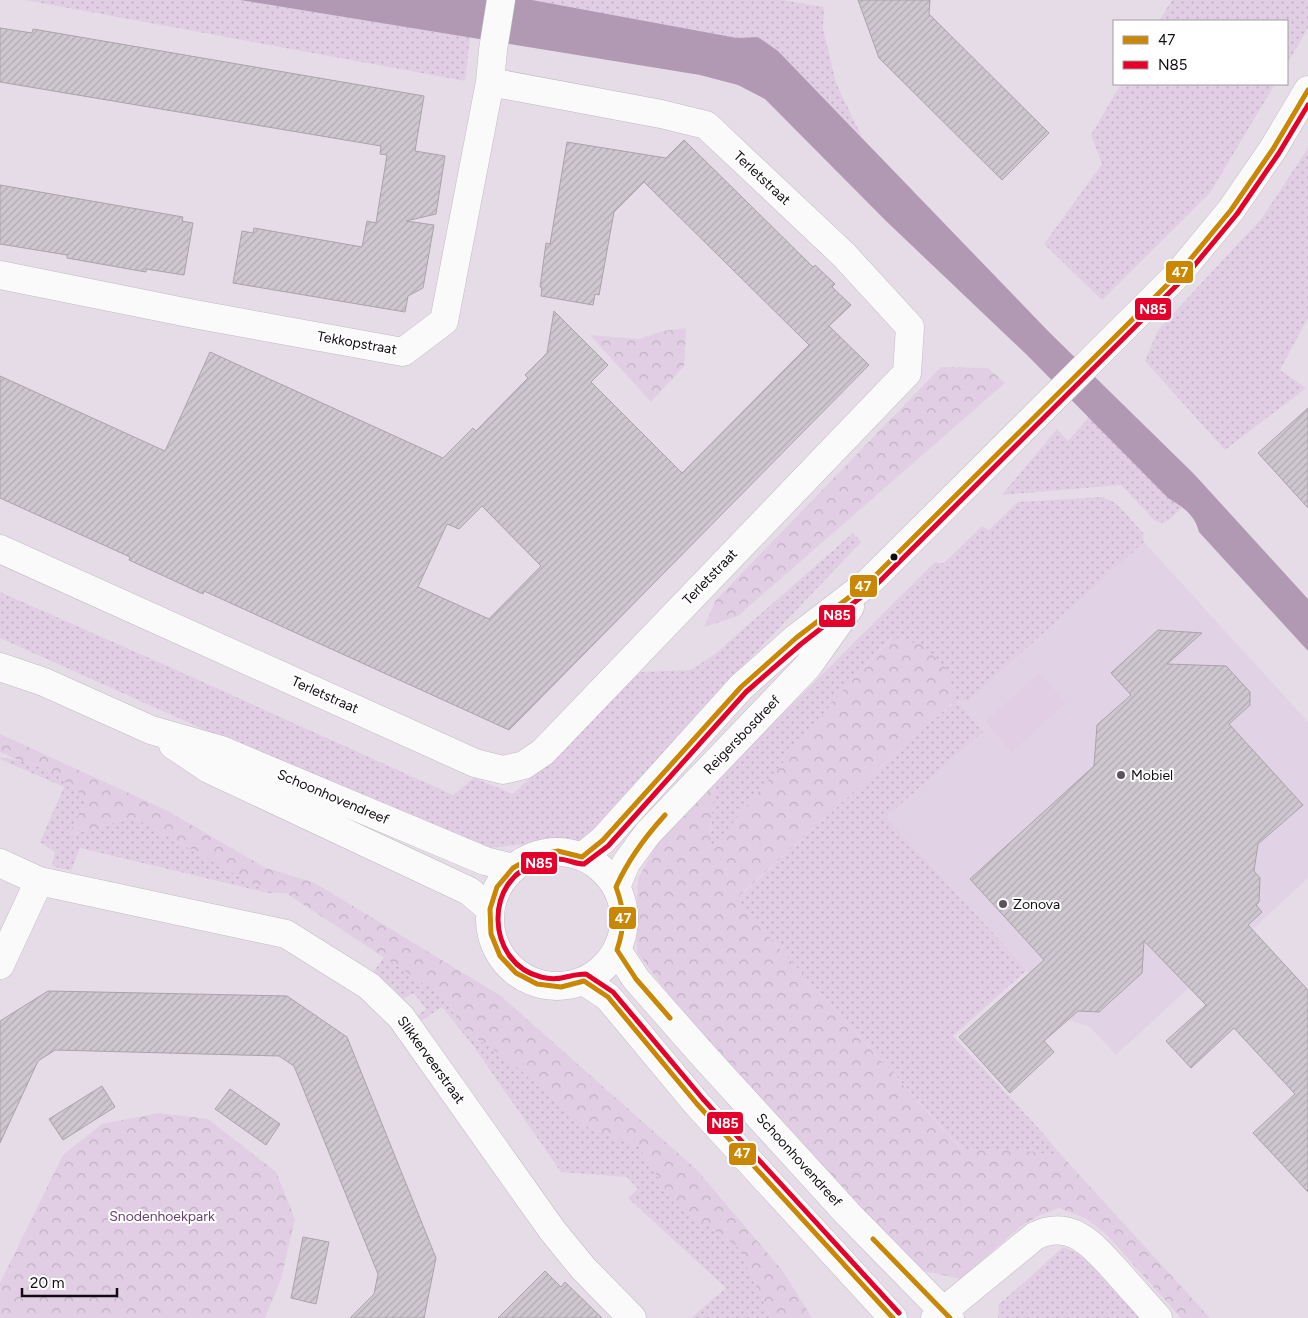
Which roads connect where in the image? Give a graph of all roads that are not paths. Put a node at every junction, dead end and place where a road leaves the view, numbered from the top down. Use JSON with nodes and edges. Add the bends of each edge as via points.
{"nodes":[{"id":1,"x":501,"y":0,"type":"edge"},
{"id":2,"x":490,"y":82,"type":"junction"},
{"id":3,"x":1308,"y":90,"type":"edge"},
{"id":4,"x":0,"y":275,"type":"edge"},
{"id":5,"x":0,"y":549,"type":"edge"},
{"id":6,"x":869,"y":582,"type":"junction"},
{"id":7,"x":0,"y":655,"type":"edge"},
{"id":8,"x":0,"y":667,"type":"edge"},
{"id":9,"x":44,"y":682,"type":"junction"},
{"id":10,"x":151,"y":730,"type":"junction"},
{"id":11,"x":582,"y":856,"type":"junction"},
{"id":12,"x":0,"y":863,"type":"edge"},
{"id":13,"x":513,"y":868,"type":"junction"},
{"id":14,"x":39,"y":881,"type":"junction"},
{"id":15,"x":616,"y":887,"type":"junction"},
{"id":16,"x":490,"y":910,"type":"junction"},
{"id":17,"x":617,"y":950,"type":"junction"},
{"id":18,"x":0,"y":965,"type":"edge"},
{"id":19,"x":584,"y":981,"type":"junction"},
{"id":20,"x":942,"y":1315,"type":"edge"},
{"id":21,"x":632,"y":1318,"type":"edge"},
{"id":22,"x":893,"y":1318,"type":"edge"},
{"id":23,"x":1158,"y":1318,"type":"edge"}],
"edges":[{"from":1,"to":2,"type":"street","name":"Tekkopstraat"},
{"from":2,"to":4,"type":"street","name":"Tekkopstraat","via":[[444,321],[403,352]]},
{"from":2,"to":5,"type":"street","name":"Terletstraat","via":[[706,125],[844,256],[910,326],[907,373],[543,752],[524,765],[502,770],[476,763]]},
{"from":3,"to":6,"type":"street","name":"Reigersbosdreef","via":[[1231,210],[1179,273]]},
{"from":6,"to":11,"type":"street","name":"Reigersbosdreef","via":[[796,638],[741,686],[603,840]]},
{"from":6,"to":15,"type":"street","name":"Reigersbosdreef","via":[[808,666],[648,833],[626,863]]},
{"from":7,"to":9,"type":"street","name":"Schoonhovendreef"},
{"from":8,"to":9,"type":"street","name":"Schoonhovendreef"},
{"from":9,"to":10,"type":"street","name":"Schoonhovendreef"},
{"from":10,"to":13,"type":"street","name":"Schoonhovendreef","via":[[221,750],[485,861]]},
{"from":10,"to":16,"type":"street","name":"Schoonhovendreef","via":[[209,769],[469,891]]},
{"from":11,"to":13,"type":"street","via":[[558,851],[534,856]]},
{"from":11,"to":15,"type":"street","via":[[602,870]]},
{"from":12,"to":14,"type":"street","name":"Slikkerveerstraat"},
{"from":13,"to":16,"type":"street","via":[[497,887]]},
{"from":14,"to":18,"type":"street"},
{"from":14,"to":21,"type":"street","name":"Slikkerveerstraat","via":[[286,934],[369,986],[401,1017],[552,1230],[583,1268]]},
{"from":15,"to":17,"type":"street","via":[[624,907],[624,929]]},
{"from":16,"to":19,"type":"street","via":[[490,934],[500,956],[516,973],[537,984],[561,987]]},
{"from":17,"to":19,"type":"street","via":[[603,968]]},
{"from":17,"to":20,"type":"street","name":"Schoonhovendreef","via":[[636,979],[702,1054]]},
{"from":19,"to":22,"type":"street","via":[[608,997],[697,1104]]},
{"from":20,"to":23,"type":"street","via":[[1036,1236],[1060,1229],[1091,1243]]}]}
